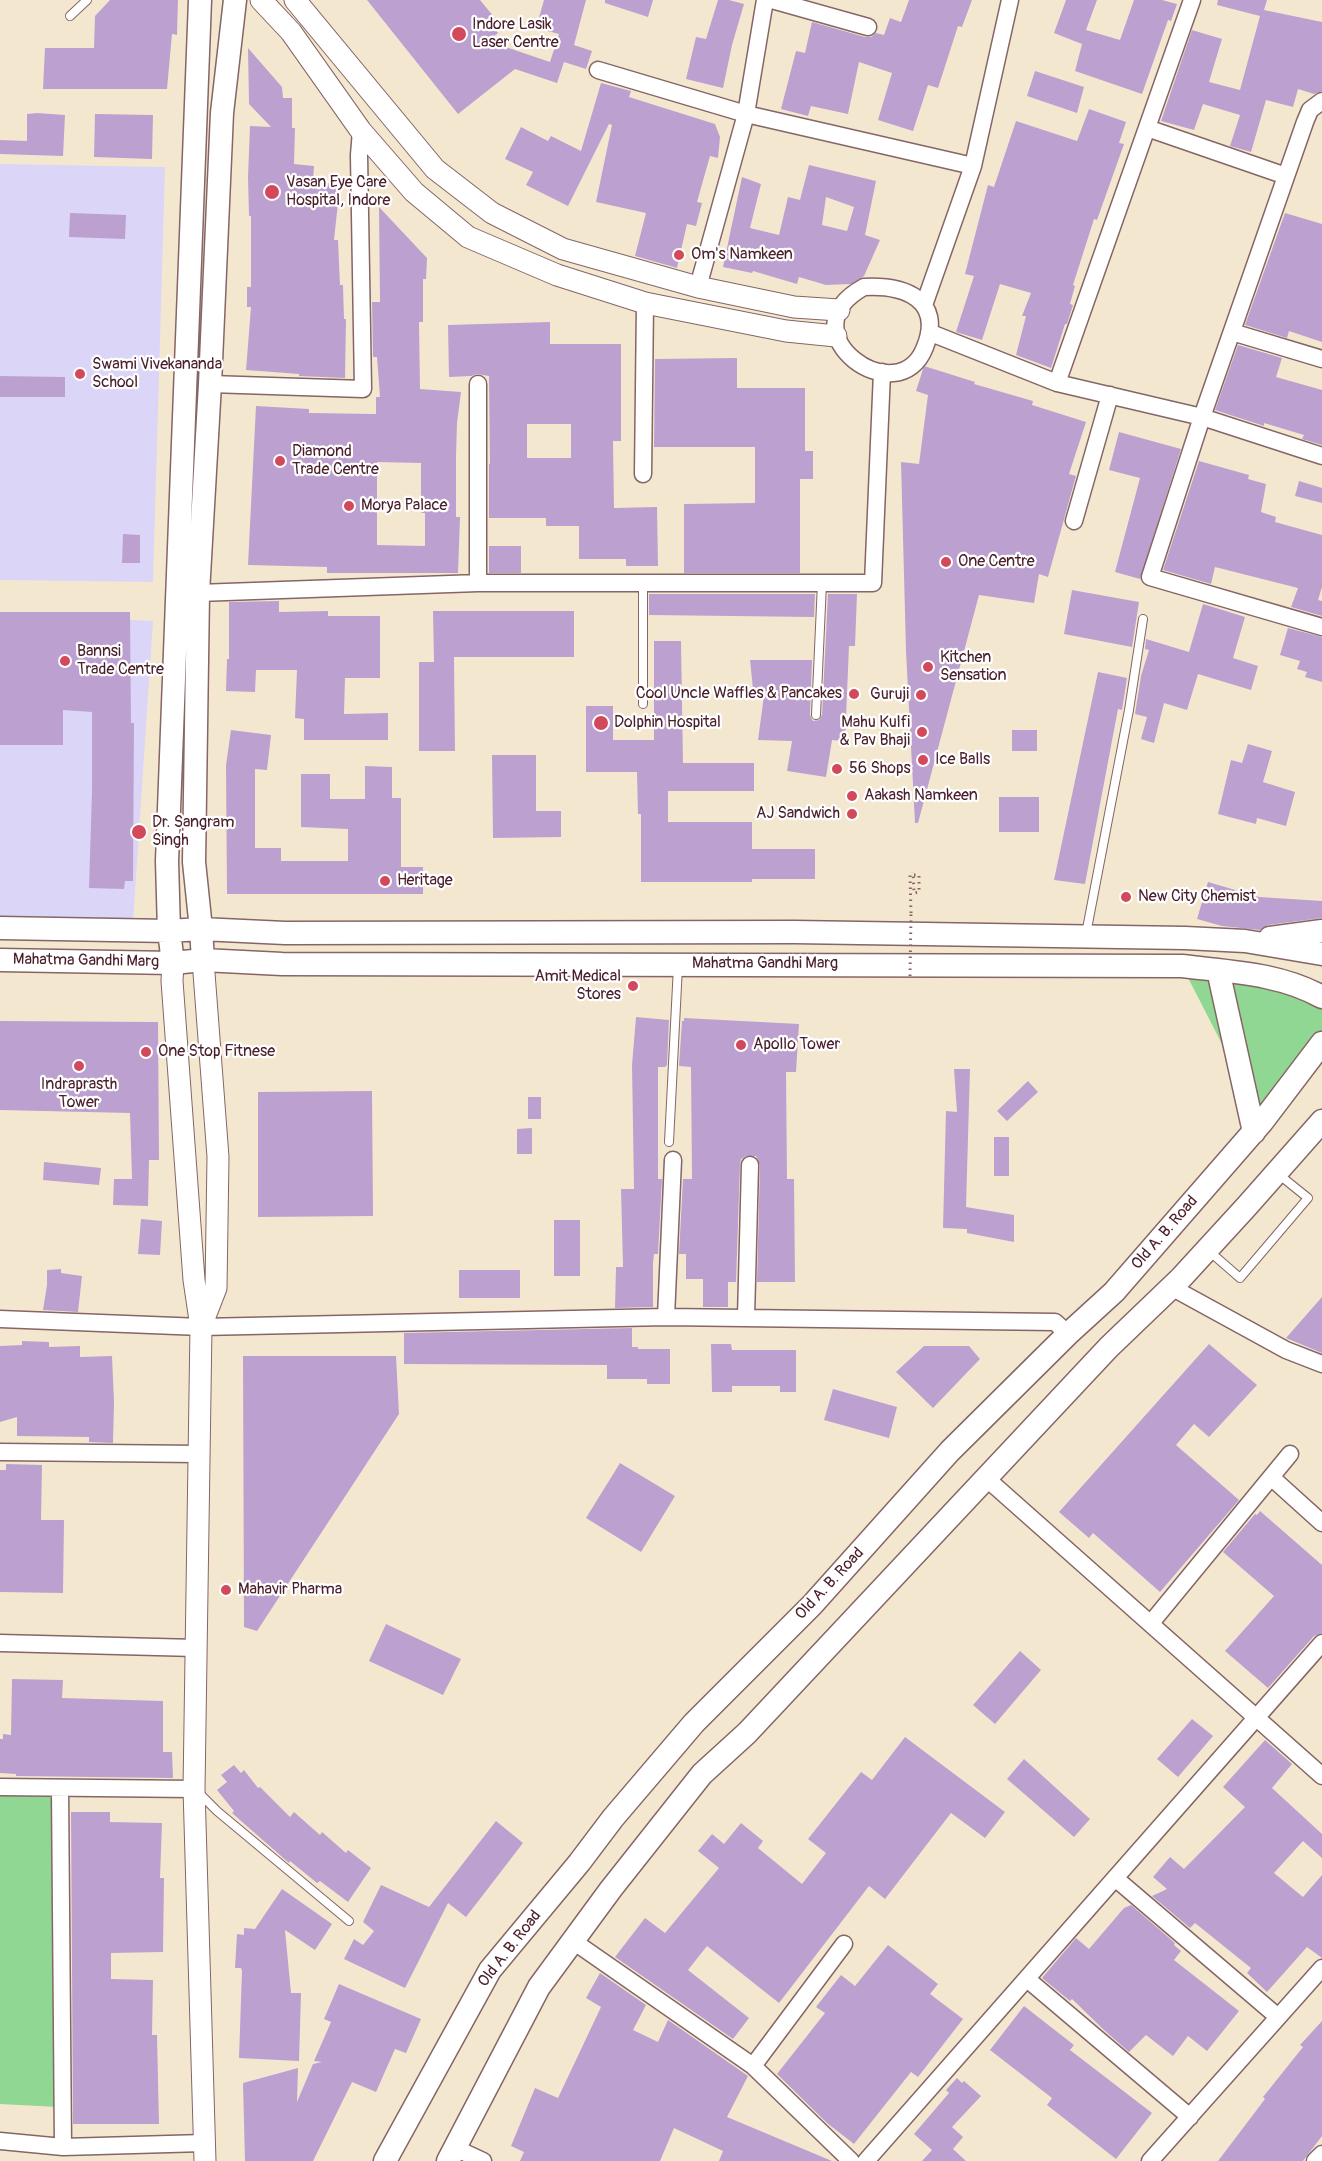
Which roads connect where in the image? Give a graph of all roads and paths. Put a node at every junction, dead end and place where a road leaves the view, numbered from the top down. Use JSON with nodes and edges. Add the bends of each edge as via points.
{"nodes":[{"id":1,"x":87,"y":0,"type":"edge"},
{"id":2,"x":200,"y":0,"type":"edge"},
{"id":3,"x":235,"y":0,"type":"edge"},
{"id":4,"x":261,"y":0,"type":"edge"},
{"id":5,"x":295,"y":0,"type":"edge"},
{"id":6,"x":765,"y":0,"type":"edge"},
{"id":7,"x":772,"y":0,"type":"edge"},
{"id":8,"x":1010,"y":0,"type":"edge"},
{"id":9,"x":1192,"y":0,"type":"edge"},
{"id":10,"x":70,"y":16,"type":"dead end"},
{"id":11,"x":868,"y":27,"type":"dead end"},
{"id":12,"x":598,"y":70,"type":"dead end"},
{"id":13,"x":1322,"y":101,"type":"edge"},
{"id":14,"x":746,"y":114,"type":"junction"},
{"id":15,"x":1147,"y":128,"type":"junction"},
{"id":16,"x":361,"y":131,"type":"junction"},
{"id":17,"x":973,"y":166,"type":"junction"},
{"id":18,"x":1286,"y":176,"type":"junction"},
{"id":19,"x":698,"y":287,"type":"junction"},
{"id":20,"x":645,"y":303,"type":"junction"},
{"id":21,"x":924,"y":305,"type":"junction"},
{"id":22,"x":839,"y":310,"type":"junction"},
{"id":23,"x":1232,"y":332,"type":"junction"},
{"id":24,"x":930,"y":333,"type":"junction"},
{"id":25,"x":836,"y":336,"type":"junction"},
{"id":26,"x":1322,"y":359,"type":"edge"},
{"id":27,"x":882,"y":372,"type":"junction"},
{"id":28,"x":1057,"y":383,"type":"junction"},
{"id":29,"x":210,"y":384,"type":"junction"},
{"id":30,"x":478,"y":384,"type":"dead end"},
{"id":31,"x":1110,"y":395,"type":"junction"},
{"id":32,"x":1202,"y":417,"type":"junction"},
{"id":33,"x":1322,"y":456,"type":"edge"},
{"id":34,"x":643,"y":474,"type":"dead end"},
{"id":35,"x":1074,"y":520,"type":"dead end"},
{"id":36,"x":478,"y":583,"type":"junction"},
{"id":37,"x":643,"y":583,"type":"junction"},
{"id":38,"x":822,"y":583,"type":"junction"},
{"id":39,"x":198,"y":593,"type":"junction"},
{"id":40,"x":1143,"y":619,"type":"dead end"},
{"id":41,"x":1322,"y":627,"type":"edge"},
{"id":42,"x":643,"y":704,"type":"dead end"},
{"id":43,"x":816,"y":714,"type":"dead end"},
{"id":44,"x":913,"y":872,"type":"dead end"},
{"id":45,"x":0,"y":928,"type":"edge"},
{"id":46,"x":201,"y":929,"type":"junction"},
{"id":47,"x":169,"y":930,"type":"junction"},
{"id":48,"x":1322,"y":931,"type":"edge"},
{"id":49,"x":1086,"y":936,"type":"junction"},
{"id":50,"x":1245,"y":941,"type":"junction"},
{"id":51,"x":1322,"y":954,"type":"edge"},
{"id":52,"x":0,"y":960,"type":"edge"},
{"id":53,"x":203,"y":960,"type":"junction"},
{"id":54,"x":172,"y":963,"type":"junction"},
{"id":55,"x":678,"y":964,"type":"junction"},
{"id":56,"x":1218,"y":970,"type":"junction"},
{"id":57,"x":910,"y":976,"type":"dead end"},
{"id":58,"x":1322,"y":997,"type":"edge"},
{"id":59,"x":1322,"y":1043,"type":"edge"},
{"id":60,"x":1322,"y":1121,"type":"edge"},
{"id":61,"x":1254,"y":1132,"type":"junction"},
{"id":62,"x":669,"y":1142,"type":"dead end"},
{"id":63,"x":673,"y":1160,"type":"dead end"},
{"id":64,"x":750,"y":1166,"type":"dead end"},
{"id":65,"x":1277,"y":1173,"type":"junction"},
{"id":66,"x":1208,"y":1249,"type":"junction"},
{"id":67,"x":1171,"y":1287,"type":"junction"},
{"id":68,"x":666,"y":1317,"type":"junction"},
{"id":69,"x":746,"y":1317,"type":"junction"},
{"id":70,"x":0,"y":1318,"type":"edge"},
{"id":71,"x":201,"y":1327,"type":"junction"},
{"id":72,"x":1068,"y":1334,"type":"junction"},
{"id":73,"x":1322,"y":1364,"type":"edge"},
{"id":74,"x":0,"y":1452,"type":"edge"},
{"id":75,"x":199,"y":1454,"type":"junction"},
{"id":76,"x":1290,"y":1454,"type":"dead end"},
{"id":77,"x":1271,"y":1477,"type":"junction"},
{"id":78,"x":986,"y":1478,"type":"junction"},
{"id":79,"x":1322,"y":1523,"type":"edge"},
{"id":80,"x":1151,"y":1623,"type":"junction"},
{"id":81,"x":0,"y":1643,"type":"edge"},
{"id":82,"x":1322,"y":1643,"type":"edge"},
{"id":83,"x":196,"y":1648,"type":"junction"},
{"id":84,"x":1256,"y":1717,"type":"junction"},
{"id":85,"x":1322,"y":1776,"type":"edge"},
{"id":86,"x":0,"y":1787,"type":"edge"},
{"id":87,"x":60,"y":1789,"type":"junction"},
{"id":88,"x":194,"y":1789,"type":"junction"},
{"id":89,"x":1115,"y":1878,"type":"junction"},
{"id":90,"x":349,"y":1922,"type":"dead end"},
{"id":91,"x":573,"y":1941,"type":"junction"},
{"id":92,"x":844,"y":1944,"type":"dead end"},
{"id":93,"x":1322,"y":1968,"type":"edge"},
{"id":94,"x":1027,"y":1979,"type":"junction"},
{"id":95,"x":1278,"y":2018,"type":"junction"},
{"id":96,"x":753,"y":2066,"type":"junction"},
{"id":97,"x":1190,"y":2117,"type":"junction"},
{"id":98,"x":0,"y":2140,"type":"edge"},
{"id":99,"x":63,"y":2147,"type":"junction"},
{"id":100,"x":205,"y":2152,"type":"edge"},
{"id":101,"x":1322,"y":2154,"type":"edge"},
{"id":102,"x":451,"y":2155,"type":"edge"},
{"id":103,"x":385,"y":2161,"type":"edge"},
{"id":104,"x":483,"y":2161,"type":"edge"},
{"id":105,"x":851,"y":2161,"type":"edge"},
{"id":106,"x":866,"y":2161,"type":"edge"},
{"id":107,"x":1150,"y":2161,"type":"edge"},
{"id":108,"x":1316,"y":2161,"type":"edge"}],
"edges":[{"from":1,"to":10,"type":"lane"},
{"from":2,"to":47,"type":"main road","via":[[167,861]]},
{"from":3,"to":29,"type":"main road","via":[[222,113]]},
{"from":4,"to":16,"type":"street","via":[[291,32]]},
{"from":5,"to":19,"type":"street","via":[[435,169],[492,213],[563,249]]},
{"from":6,"to":14,"type":"street"},
{"from":7,"to":11,"type":"street"},
{"from":8,"to":17,"type":"street"},
{"from":9,"to":15,"type":"street"},
{"from":12,"to":14,"type":"street"},
{"from":13,"to":18,"type":"street","via":[[1310,110]]},
{"from":14,"to":17,"type":"street"},
{"from":14,"to":19,"type":"street"},
{"from":15,"to":18,"type":"street"},
{"from":15,"to":28,"type":"street"},
{"from":16,"to":20,"type":"street","via":[[414,192],[468,237],[557,275]]},
{"from":16,"to":29,"type":"street","via":[[363,389]]},
{"from":17,"to":21,"type":"street"},
{"from":18,"to":23,"type":"street"},
{"from":19,"to":22,"type":"street","via":[[794,307]]},
{"from":20,"to":25,"type":"street","via":[[786,332]]},
{"from":20,"to":34,"type":"street"},
{"from":21,"to":22,"type":"street","via":[[896,288],[878,286],[864,287]]},
{"from":21,"to":24,"type":"street","via":[[930,315]]},
{"from":22,"to":25,"type":"street"},
{"from":23,"to":26,"type":"street"},
{"from":23,"to":32,"type":"street"},
{"from":24,"to":27,"type":"street","via":[[919,361],[905,371]]},
{"from":24,"to":28,"type":"street"},
{"from":25,"to":27,"type":"street","via":[[849,357]]},
{"from":27,"to":38,"type":"street","via":[[873,583]]},
{"from":28,"to":31,"type":"street"},
{"from":29,"to":39,"type":"main road"},
{"from":30,"to":36,"type":"street"},
{"from":31,"to":32,"type":"street"},
{"from":31,"to":35,"type":"street"},
{"from":32,"to":33,"type":"street"},
{"from":32,"to":41,"type":"street","via":[[1150,577]]},
{"from":36,"to":37,"type":"street"},
{"from":36,"to":39,"type":"street"},
{"from":37,"to":38,"type":"street"},
{"from":37,"to":42,"type":"lane"},
{"from":38,"to":43,"type":"lane"},
{"from":39,"to":46,"type":"main road","via":[[194,862]]},
{"from":40,"to":49,"type":"lane"},
{"from":44,"to":57,"type":"path","bridge":true,"via":[[913,882],[914,893],[919,892],[919,875],[910,875]]},
{"from":45,"to":47,"type":"main road","name":"Mahatma Gandhi Marg"},
{"from":46,"to":47,"type":"main road","name":"Mahatma Gandhi Marg"},
{"from":46,"to":49,"type":"main road","name":"Mahatma Gandhi Marg","via":[[285,933]]},
{"from":46,"to":53,"type":"main road"},
{"from":47,"to":54,"type":"main road"},
{"from":48,"to":50,"type":"main road"},
{"from":49,"to":50,"type":"main road","name":"Mahatma Gandhi Marg"},
{"from":50,"to":51,"type":"main road","name":"Mahatma Gandhi Marg"},
{"from":52,"to":54,"type":"main road","name":"Mahatma Gandhi Marg"},
{"from":53,"to":54,"type":"main road","name":"Mahatma Gandhi Marg"},
{"from":53,"to":55,"type":"main road","name":"Mahatma Gandhi Marg","via":[[282,964]]},
{"from":53,"to":71,"type":"street","via":[[218,1157],[216,1288]]},
{"from":54,"to":71,"type":"street","via":[[194,1280]]},
{"from":55,"to":56,"type":"main road","name":"Mahatma Gandhi Marg","via":[[1171,966]]},
{"from":55,"to":62,"type":"lane"},
{"from":56,"to":58,"type":"main road","name":"Mahatma Gandhi Marg","via":[[1268,976]]},
{"from":56,"to":61,"type":"main road"},
{"from":59,"to":61,"type":"main road","name":"Old A. B. Road"},
{"from":60,"to":65,"type":"main road"},
{"from":61,"to":72,"type":"main road","name":"Old A. B. Road","via":[[1114,1292]]},
{"from":63,"to":68,"type":"street"},
{"from":64,"to":69,"type":"street"},
{"from":65,"to":66,"type":"main road"},
{"from":65,"to":66,"type":"lane","via":[[1308,1198],[1240,1278]]},
{"from":66,"to":67,"type":"main road"},
{"from":67,"to":73,"type":"street","via":[[1287,1350]]},
{"from":67,"to":78,"type":"main road"},
{"from":68,"to":69,"type":"street"},
{"from":68,"to":71,"type":"street"},
{"from":69,"to":72,"type":"street","via":[[1055,1322]]},
{"from":70,"to":71,"type":"street"},
{"from":71,"to":75,"type":"street"},
{"from":72,"to":103,"type":"main road","name":"Old A. B. Road","via":[[950,1451],[812,1605],[694,1723],[613,1818],[490,1970]]},
{"from":74,"to":75,"type":"street"},
{"from":75,"to":83,"type":"street"},
{"from":76,"to":77,"type":"street"},
{"from":77,"to":79,"type":"street"},
{"from":77,"to":80,"type":"street"},
{"from":78,"to":80,"type":"street"},
{"from":78,"to":91,"type":"main road","via":[[747,1732],[702,1774]]},
{"from":80,"to":84,"type":"street"},
{"from":81,"to":83,"type":"street"},
{"from":82,"to":84,"type":"street"},
{"from":83,"to":88,"type":"street"},
{"from":84,"to":85,"type":"street"},
{"from":84,"to":89,"type":"street"},
{"from":86,"to":87,"type":"street"},
{"from":87,"to":88,"type":"street"},
{"from":87,"to":99,"type":"street"},
{"from":88,"to":90,"type":"lane"},
{"from":88,"to":100,"type":"street"},
{"from":89,"to":94,"type":"street"},
{"from":89,"to":95,"type":"street"},
{"from":91,"to":96,"type":"street"},
{"from":91,"to":102,"type":"main road","via":[[539,1987]]},
{"from":92,"to":96,"type":"street"},
{"from":93,"to":95,"type":"street"},
{"from":94,"to":97,"type":"street"},
{"from":94,"to":106,"type":"street"},
{"from":95,"to":97,"type":"street"},
{"from":96,"to":105,"type":"street"},
{"from":97,"to":107,"type":"street"},
{"from":98,"to":99,"type":"street"},
{"from":99,"to":100,"type":"street"},
{"from":101,"to":108,"type":"street"},
{"from":102,"to":104,"type":"street"}]}
